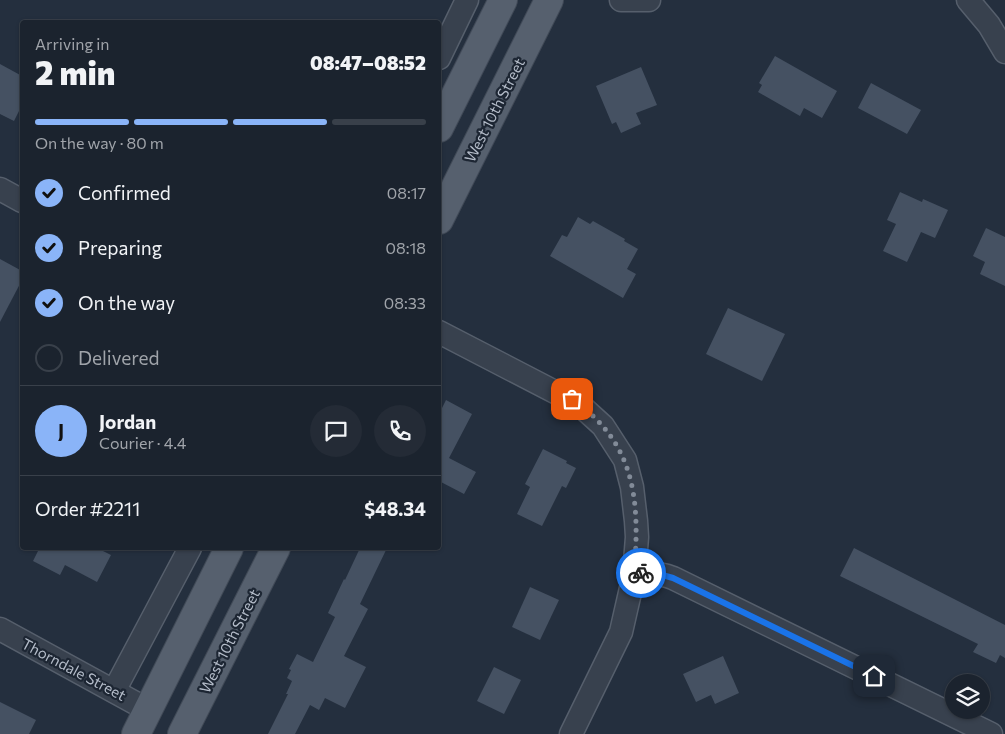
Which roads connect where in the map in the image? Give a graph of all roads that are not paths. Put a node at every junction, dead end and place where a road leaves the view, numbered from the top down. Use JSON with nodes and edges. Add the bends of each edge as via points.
{"nodes":[{"id":1,"x":468,"y":0,"type":"edge"},
{"id":2,"x":503,"y":0,"type":"edge"},
{"id":3,"x":549,"y":0,"type":"edge"},
{"id":4,"x":621,"y":0,"type":"edge"},
{"id":5,"x":649,"y":0,"type":"edge"},
{"id":6,"x":968,"y":0,"type":"edge"},
{"id":7,"x":1005,"y":52,"type":"edge"},
{"id":8,"x":441,"y":54,"type":"edge"},
{"id":9,"x":441,"y":124,"type":"edge"},
{"id":10,"x":0,"y":189,"type":"edge"},
{"id":11,"x":20,"y":200,"type":"edge"},
{"id":12,"x":441,"y":216,"type":"edge"},
{"id":13,"x":441,"y":333,"type":"edge"},
{"id":14,"x":189,"y":550,"type":"edge"},
{"id":15,"x":229,"y":550,"type":"edge"},
{"id":16,"x":275,"y":550,"type":"edge"},
{"id":17,"x":634,"y":575,"type":"junction"},
{"id":18,"x":0,"y":629,"type":"edge"},
{"id":19,"x":114,"y":691,"type":"junction"},
{"id":20,"x":148,"y":710,"type":"junction"},
{"id":21,"x":977,"y":731,"type":"edge"},
{"id":22,"x":136,"y":734,"type":"edge"},
{"id":23,"x":182,"y":734,"type":"edge"},
{"id":24,"x":571,"y":734,"type":"edge"}],
"edges":[{"from":1,"to":8,"type":"street"},
{"from":2,"to":9,"type":"main road"},
{"from":3,"to":12,"type":"main road","name":"West 10th Street"},
{"from":4,"to":5,"type":"street"},
{"from":6,"to":7,"type":"street","via":[[989,25]]},
{"from":10,"to":11,"type":"street"},
{"from":13,"to":17,"type":"street","via":[[572,399],[590,412],[606,430],[625,460],[632,487],[637,537]]},
{"from":14,"to":19,"type":"street"},
{"from":15,"to":20,"type":"main road"},
{"from":16,"to":23,"type":"main road","name":"West 10th Street"},
{"from":17,"to":21,"type":"street","via":[[655,573],[673,578]]},
{"from":17,"to":24,"type":"street","via":[[621,632]]},
{"from":18,"to":19,"type":"street","name":"Thorndale Street"},
{"from":19,"to":20,"type":"street","name":"Thorndale Street"},
{"from":20,"to":22,"type":"main road"}]}
